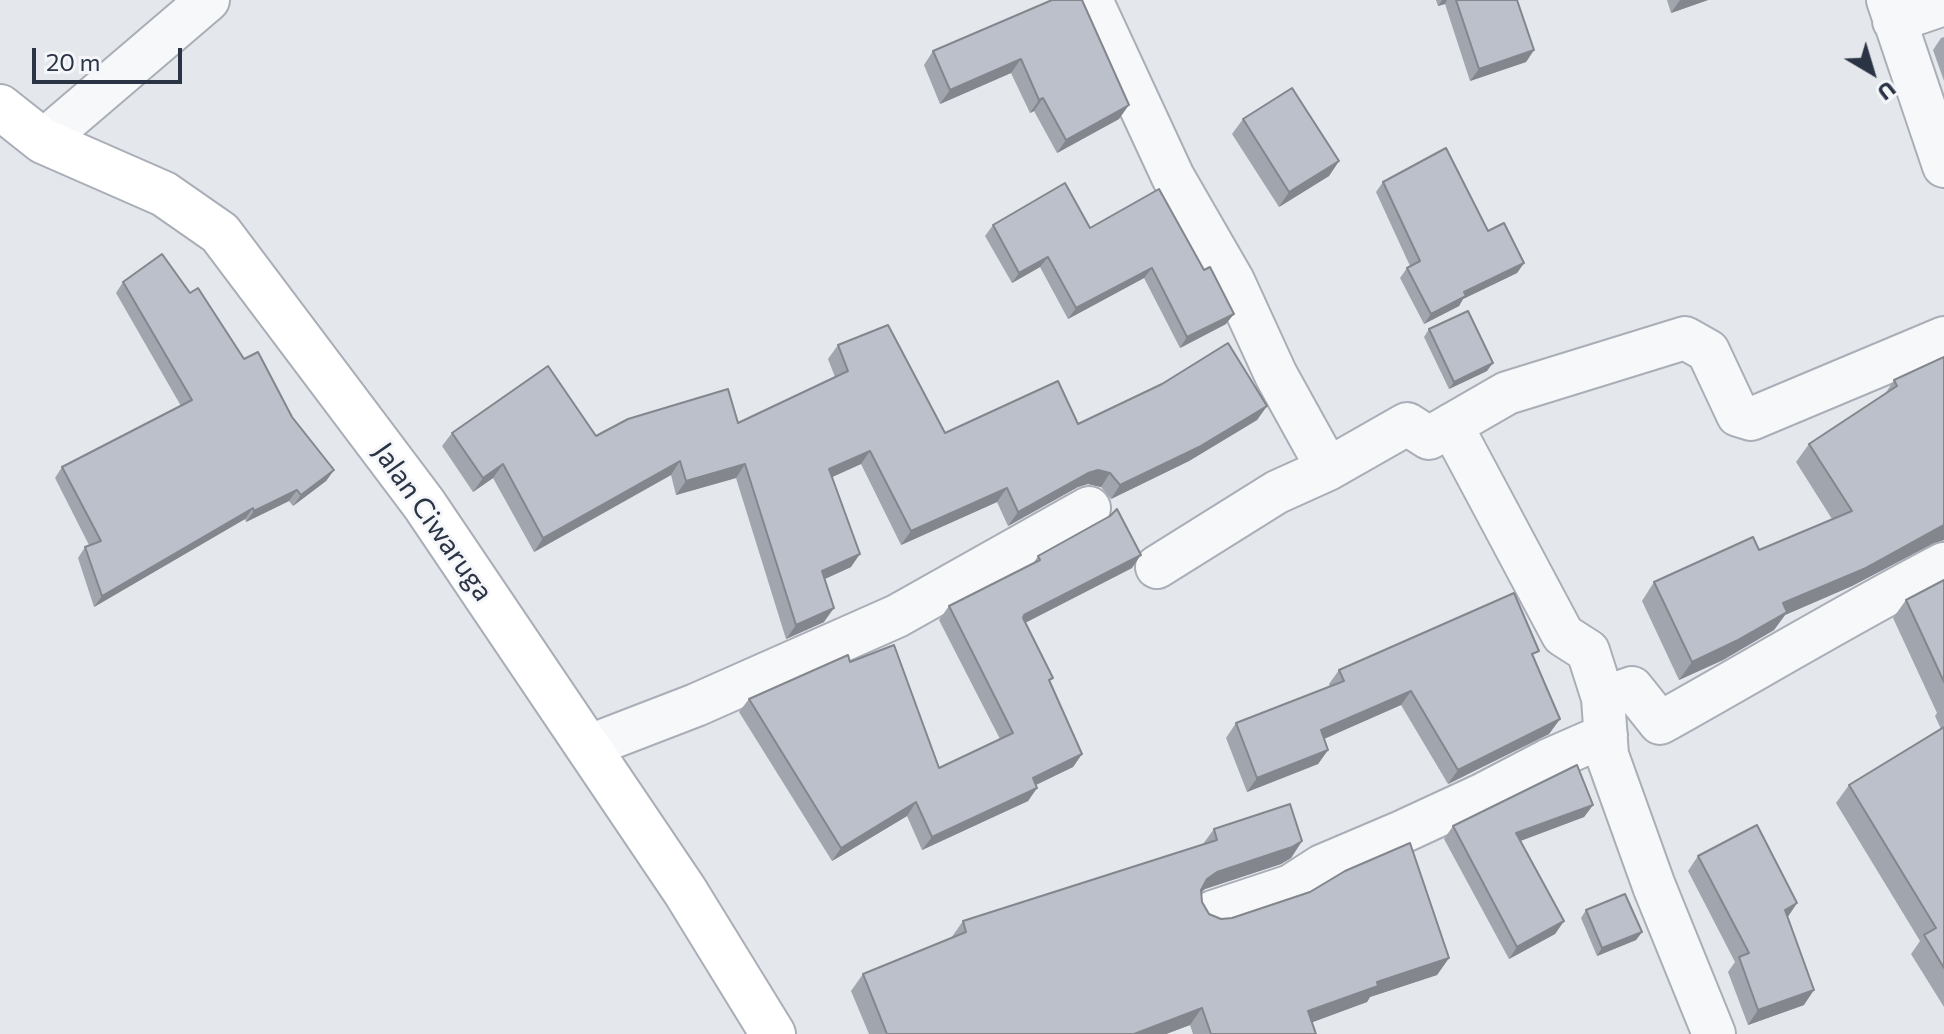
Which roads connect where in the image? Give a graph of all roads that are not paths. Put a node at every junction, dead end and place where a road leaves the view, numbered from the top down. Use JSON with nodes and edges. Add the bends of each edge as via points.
{"nodes":[{"id":1,"x":208,"y":0,"type":"edge"},
{"id":2,"x":1091,"y":0,"type":"edge"},
{"id":3,"x":1944,"y":4,"type":"edge"},
{"id":4,"x":1891,"y":10,"type":"edge"},
{"id":5,"x":0,"y":107,"type":"edge"},
{"id":6,"x":43,"y":141,"type":"junction"},
{"id":7,"x":1944,"y":166,"type":"edge"},
{"id":8,"x":1944,"y":338,"type":"edge"},
{"id":9,"x":1451,"y":425,"type":"junction"},
{"id":10,"x":1328,"y":469,"type":"junction"},
{"id":11,"x":1089,"y":508,"type":"dead end"},
{"id":12,"x":1944,"y":564,"type":"edge"},
{"id":13,"x":1157,"y":567,"type":"dead end"},
{"id":14,"x":1605,"y":716,"type":"junction"},
{"id":15,"x":587,"y":747,"type":"junction"},
{"id":16,"x":1213,"y":912,"type":"edge"},
{"id":17,"x":773,"y":1034,"type":"edge"},
{"id":18,"x":1714,"y":1034,"type":"edge"}],
"edges":[{"from":1,"to":6,"type":"street"},
{"from":2,"to":10,"type":"street","via":[[1173,177],[1233,281],[1276,375]]},
{"from":3,"to":4,"type":"street"},
{"from":4,"to":7,"type":"street"},
{"from":5,"to":6,"type":"street","name":"Jalan Ciwaruga"},
{"from":6,"to":15,"type":"street","name":"Jalan Ciwaruga","via":[[164,194],[220,233],[424,504]]},
{"from":8,"to":9,"type":"street","via":[[1751,419],[1738,415],[1708,351],[1685,338],[1507,393]]},
{"from":9,"to":10,"type":"street","via":[[1429,438],[1407,424]]},
{"from":9,"to":14,"type":"street","via":[[1563,635],[1588,651]]},
{"from":10,"to":13,"type":"street","via":[[1277,492]]},
{"from":11,"to":15,"type":"street","via":[[897,616]]},
{"from":12,"to":14,"type":"street","via":[[1660,723],[1632,688]]},
{"from":14,"to":16,"type":"street","via":[[1549,760],[1455,808],[1322,866],[1291,886]]},
{"from":14,"to":18,"type":"street","via":[[1607,755]]},
{"from":15,"to":17,"type":"street","name":"Jalan Ciwaruga"}]}
